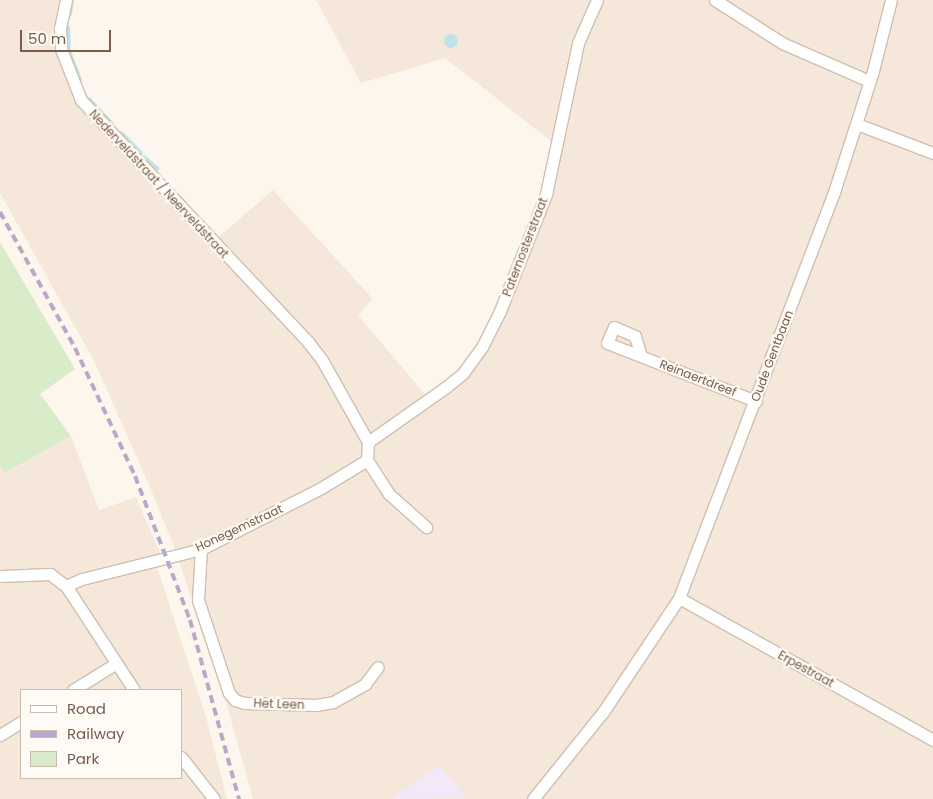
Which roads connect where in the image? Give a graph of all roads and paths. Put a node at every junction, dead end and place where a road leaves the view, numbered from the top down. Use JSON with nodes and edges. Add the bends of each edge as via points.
{"nodes":[{"id":1,"x":66,"y":0,"type":"edge"},
{"id":2,"x":597,"y":0,"type":"edge"},
{"id":3,"x":715,"y":0,"type":"edge"},
{"id":4,"x":891,"y":0,"type":"edge"},
{"id":5,"x":869,"y":81,"type":"junction"},
{"id":6,"x":857,"y":124,"type":"junction"},
{"id":7,"x":933,"y":153,"type":"edge"},
{"id":8,"x":641,"y":356,"type":"dead end"},
{"id":9,"x":756,"y":401,"type":"junction"},
{"id":10,"x":368,"y":442,"type":"junction"},
{"id":11,"x":367,"y":460,"type":"junction"},
{"id":12,"x":426,"y":527,"type":"dead end"},
{"id":13,"x":201,"y":548,"type":"junction"},
{"id":14,"x":0,"y":576,"type":"edge"},
{"id":15,"x":66,"y":586,"type":"junction"},
{"id":16,"x":679,"y":598,"type":"junction"},
{"id":17,"x":115,"y":664,"type":"junction"},
{"id":18,"x":378,"y":667,"type":"dead end"},
{"id":19,"x":74,"y":689,"type":"edge"},
{"id":20,"x":133,"y":689,"type":"edge"},
{"id":21,"x":20,"y":723,"type":"edge"},
{"id":22,"x":0,"y":735,"type":"edge"},
{"id":23,"x":933,"y":740,"type":"edge"},
{"id":24,"x":182,"y":758,"type":"edge"},
{"id":25,"x":214,"y":799,"type":"edge"},
{"id":26,"x":533,"y":799,"type":"edge"}],
"edges":[{"from":1,"to":10,"type":"street","name":"Nederveldstraat / Neerveldstraat","via":[[60,28],[61,49],[81,100],[322,360]]},
{"from":2,"to":10,"type":"street","name":"Paternosterstraat","via":[[578,43],[546,194],[500,311],[482,347],[463,373]]},
{"from":3,"to":5,"type":"street","via":[[782,43]]},
{"from":4,"to":5,"type":"street","name":"Oude Gentbaan"},
{"from":5,"to":6,"type":"street","name":"Oude Gentbaan"},
{"from":6,"to":7,"type":"street"},
{"from":6,"to":9,"type":"street","name":"Oude Gentbaan"},
{"from":8,"to":9,"type":"street","name":"Reinaertdreef"},
{"from":9,"to":16,"type":"street","name":"Oude Gentbaan"},
{"from":10,"to":11,"type":"street"},
{"from":11,"to":12,"type":"street","via":[[389,494]]},
{"from":11,"to":13,"type":"street","name":"Honegemstraat","via":[[321,488]]},
{"from":13,"to":15,"type":"street","name":"Honegemstraat"},
{"from":13,"to":18,"type":"street","name":"Het Leen","via":[[198,600],[229,693],[235,700],[316,706],[333,702],[365,684]]},
{"from":14,"to":15,"type":"street","via":[[50,574]]},
{"from":15,"to":17,"type":"street"},
{"from":16,"to":23,"type":"street","name":"Erpestraat"},
{"from":16,"to":26,"type":"street","name":"Oude Gentbaan","via":[[614,695]]},
{"from":17,"to":19,"type":"street"},
{"from":17,"to":20,"type":"street"},
{"from":21,"to":22,"type":"street"},
{"from":24,"to":25,"type":"street"}]}
